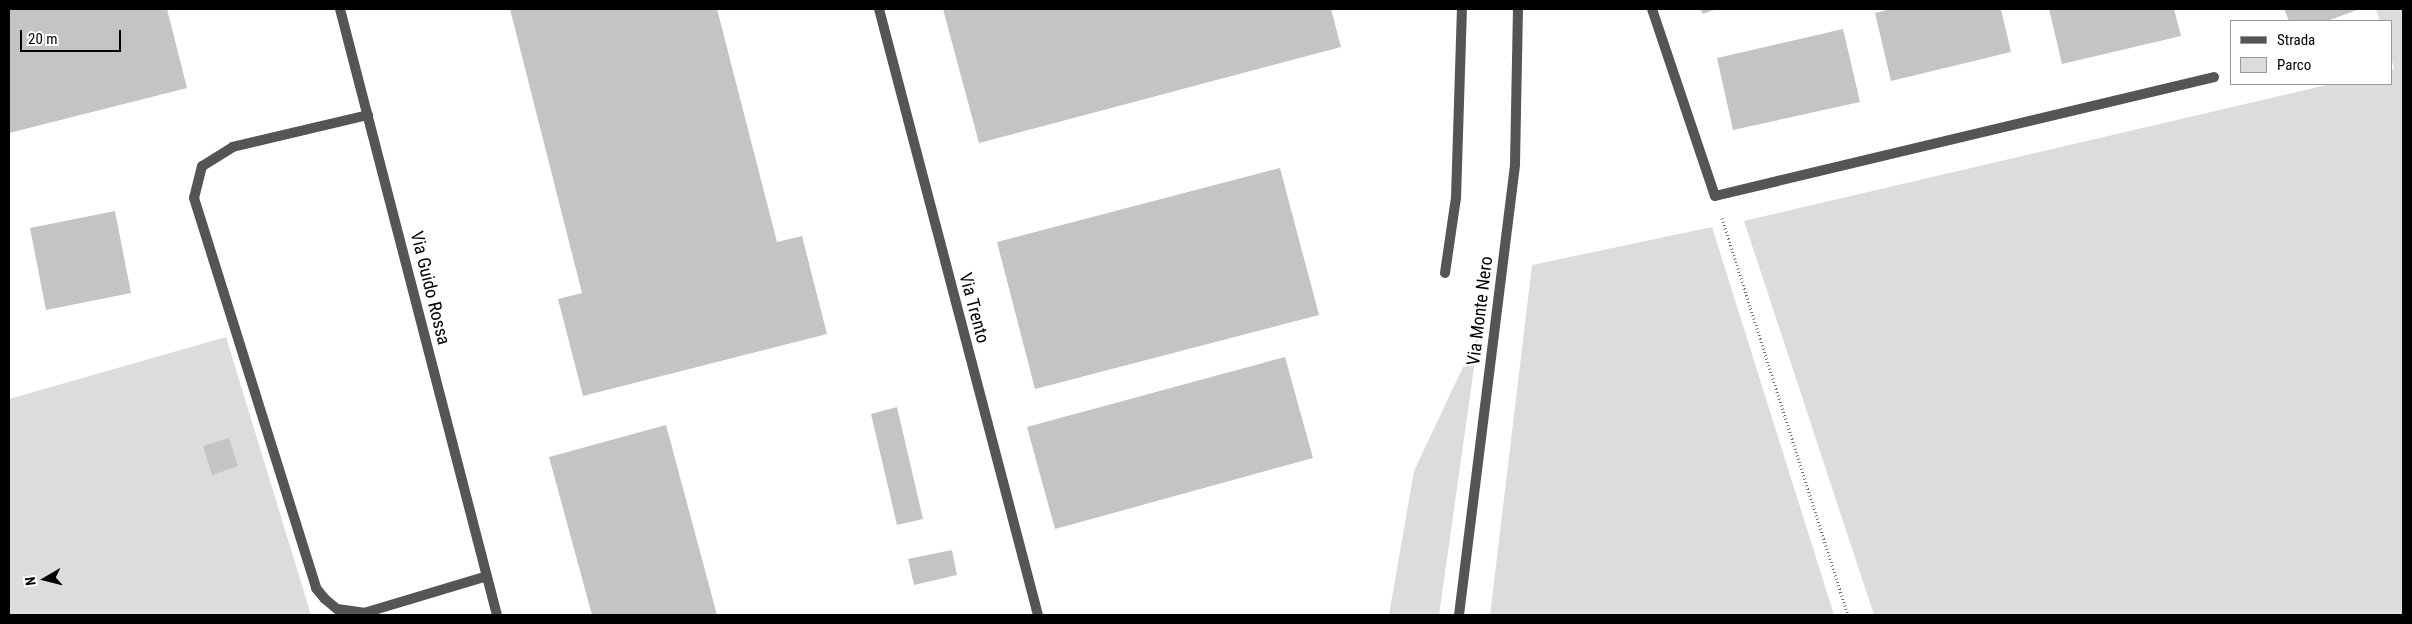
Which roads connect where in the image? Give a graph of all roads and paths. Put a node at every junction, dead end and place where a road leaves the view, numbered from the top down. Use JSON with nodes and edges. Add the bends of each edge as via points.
{"nodes":[{"id":1,"x":340,"y":9,"type":"edge"},
{"id":2,"x":879,"y":9,"type":"edge"},
{"id":3,"x":1462,"y":9,"type":"edge"},
{"id":4,"x":1518,"y":9,"type":"edge"},
{"id":5,"x":1652,"y":9,"type":"edge"},
{"id":6,"x":2214,"y":77,"type":"dead end"},
{"id":7,"x":368,"y":115,"type":"junction"},
{"id":8,"x":1715,"y":196,"type":"junction"},
{"id":9,"x":1445,"y":273,"type":"dead end"},
{"id":10,"x":487,"y":576,"type":"junction"},
{"id":11,"x":497,"y":615,"type":"edge"},
{"id":12,"x":1038,"y":615,"type":"edge"},
{"id":13,"x":1459,"y":615,"type":"edge"},
{"id":14,"x":1848,"y":615,"type":"edge"}],
"edges":[{"from":1,"to":7,"type":"street","name":"Via Guido Rossa"},
{"from":2,"to":12,"type":"street","name":"Via Trento"},
{"from":3,"to":9,"type":"street","via":[[1456,198]]},
{"from":4,"to":13,"type":"street","name":"Via Monte Nero","via":[[1515,164]]},
{"from":5,"to":8,"type":"street"},
{"from":6,"to":8,"type":"street"},
{"from":7,"to":10,"type":"street","name":"Via Guido Rossa"},
{"from":7,"to":10,"type":"street","via":[[232,147],[202,166],[194,198],[320,594],[337,609],[364,613]]},
{"from":8,"to":14,"type":"path"},
{"from":10,"to":11,"type":"street"}]}
